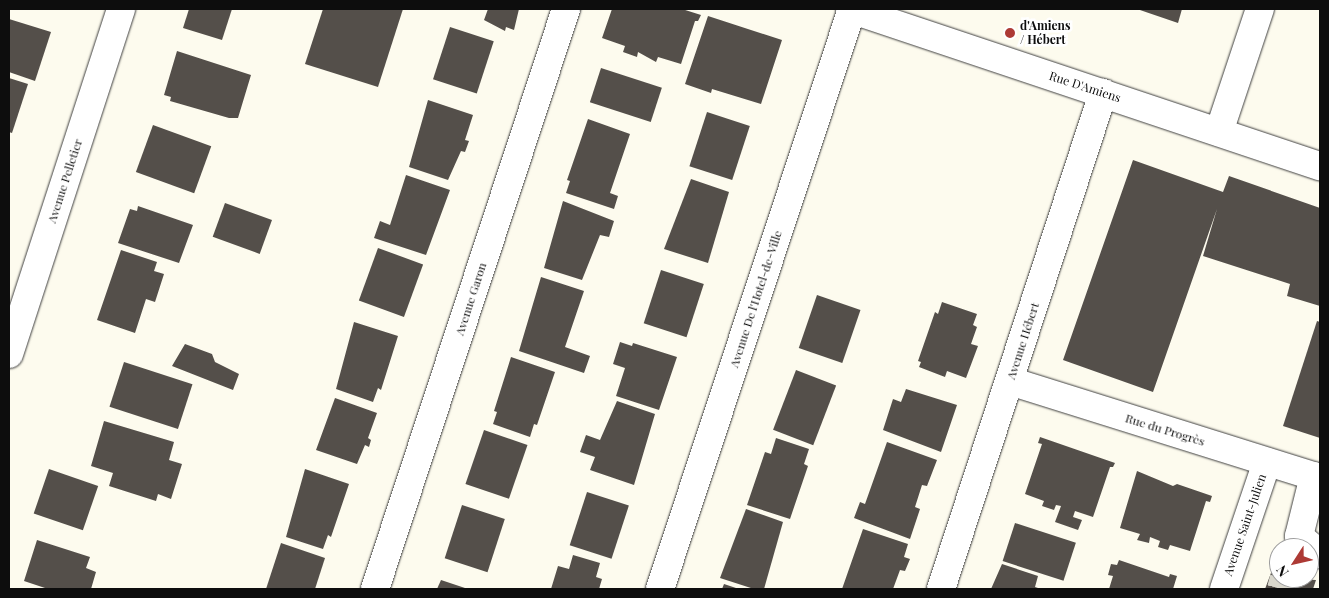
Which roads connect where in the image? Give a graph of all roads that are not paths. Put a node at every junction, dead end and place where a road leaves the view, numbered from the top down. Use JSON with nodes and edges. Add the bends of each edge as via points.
{"nodes":[{"id":1,"x":122,"y":9,"type":"edge"},
{"id":2,"x":566,"y":9,"type":"edge"},
{"id":3,"x":851,"y":9,"type":"edge"},
{"id":4,"x":1260,"y":9,"type":"edge"},
{"id":5,"x":1104,"y":93,"type":"junction"},
{"id":6,"x":1219,"y":132,"type":"junction"},
{"id":7,"x":1320,"y":166,"type":"edge"},
{"id":8,"x":9,"y":354,"type":"edge"},
{"id":9,"x":1010,"y":381,"type":"junction"},
{"id":10,"x":1267,"y":462,"type":"junction"},
{"id":11,"x":1317,"y":477,"type":"edge"},
{"id":12,"x":1298,"y":538,"type":"edge"},
{"id":13,"x":375,"y":589,"type":"edge"},
{"id":14,"x":660,"y":589,"type":"edge"},
{"id":15,"x":941,"y":589,"type":"edge"},
{"id":16,"x":1224,"y":589,"type":"edge"}],
"edges":[{"from":1,"to":8,"type":"street","name":"Avenue Pelletier"},
{"from":2,"to":13,"type":"street","name":"Avenue Garon"},
{"from":3,"to":5,"type":"street","name":"Rue D'Amiens"},
{"from":3,"to":14,"type":"street","name":"Avenue De l'Hotel-de-Ville"},
{"from":4,"to":6,"type":"street"},
{"from":5,"to":6,"type":"street","name":"Rue D'Amiens"},
{"from":5,"to":9,"type":"street","name":"Avenue Hébert"},
{"from":6,"to":7,"type":"street","name":"Rue D'Amiens"},
{"from":9,"to":10,"type":"street","name":"Rue du Progrès"},
{"from":9,"to":15,"type":"street","name":"Avenue Hébert"},
{"from":10,"to":11,"type":"street","name":"Rue du Progrès"},
{"from":10,"to":16,"type":"street","name":"Avenue Saint-Julien"},
{"from":11,"to":12,"type":"street"}]}
